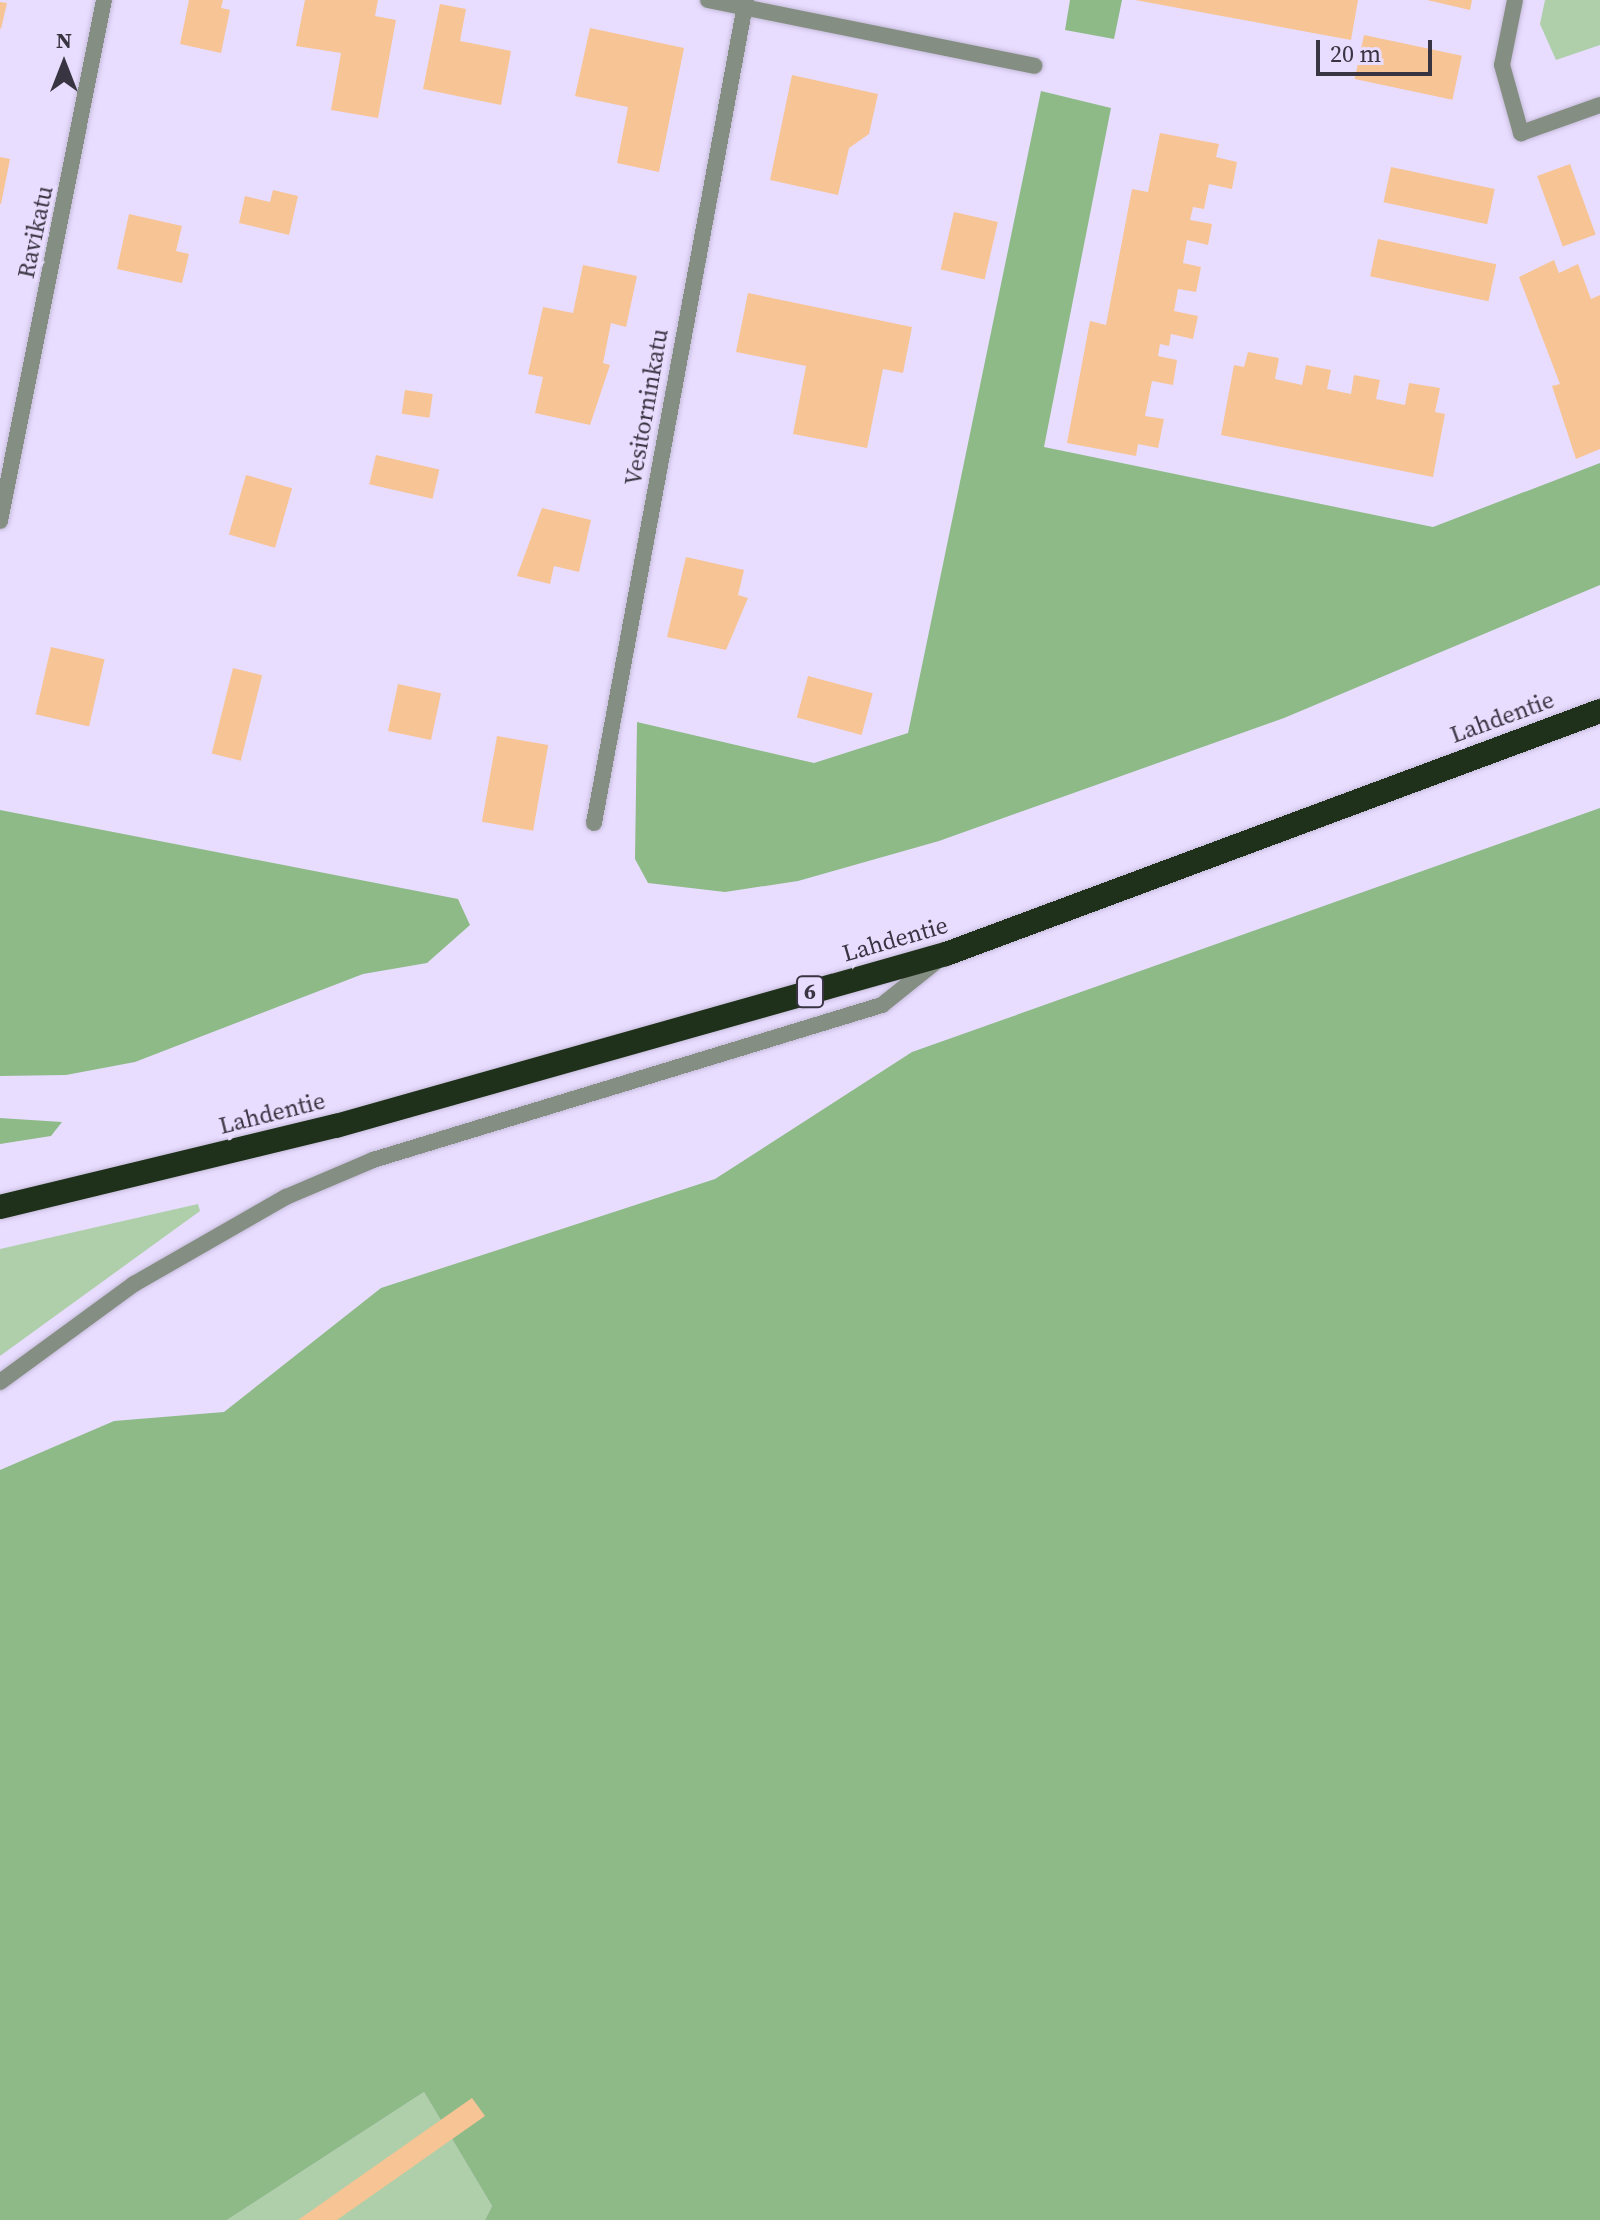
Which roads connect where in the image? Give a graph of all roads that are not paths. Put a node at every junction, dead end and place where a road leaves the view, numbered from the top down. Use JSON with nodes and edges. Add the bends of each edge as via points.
{"nodes":[{"id":1,"x":104,"y":0,"type":"edge"},
{"id":2,"x":708,"y":0,"type":"edge"},
{"id":3,"x":1515,"y":0,"type":"edge"},
{"id":4,"x":746,"y":4,"type":"edge"},
{"id":5,"x":1034,"y":66,"type":"dead end"},
{"id":6,"x":1600,"y":105,"type":"edge"},
{"id":7,"x":0,"y":521,"type":"edge"},
{"id":8,"x":1600,"y":711,"type":"edge"},
{"id":9,"x":594,"y":823,"type":"dead end"},
{"id":10,"x":946,"y":954,"type":"junction"},
{"id":11,"x":0,"y":1207,"type":"edge"},
{"id":12,"x":0,"y":1382,"type":"edge"}],
"edges":[{"from":1,"to":7,"type":"street","name":"Ravikatu"},
{"from":2,"to":4,"type":"street"},
{"from":3,"to":6,"type":"street","via":[[1502,65],[1521,133]]},
{"from":4,"to":5,"type":"street"},
{"from":4,"to":9,"type":"street","name":"Vesitorninkatu"},
{"from":8,"to":10,"type":"highway","name":"Lahdentie","number":"6"},
{"from":10,"to":11,"type":"highway","name":"Lahdentie","number":"6","via":[[336,1126]]},
{"from":10,"to":12,"type":"street","via":[[882,1005],[373,1160],[286,1197],[134,1284]]}]}
